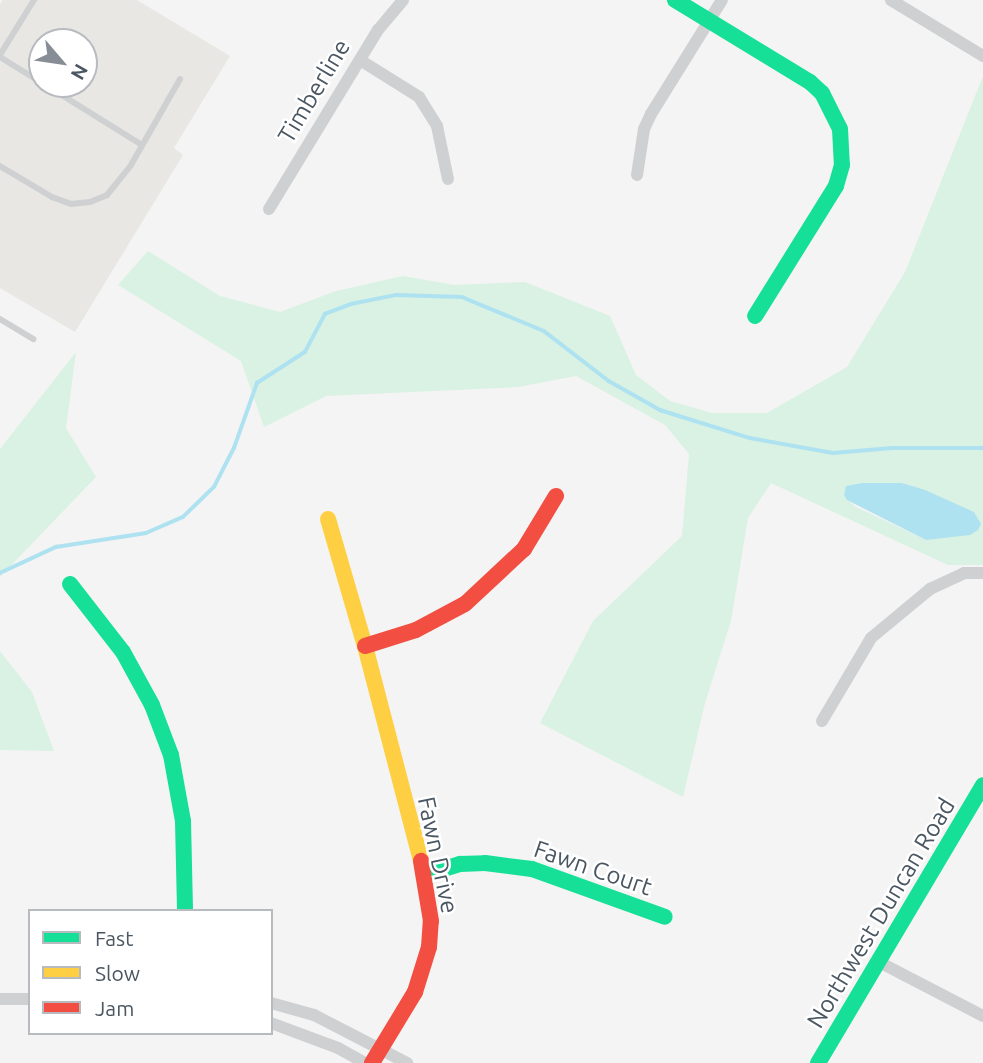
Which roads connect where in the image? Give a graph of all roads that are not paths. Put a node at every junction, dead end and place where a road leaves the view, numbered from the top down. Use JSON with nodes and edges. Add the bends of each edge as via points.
{"nodes":[{"id":1,"x":34,"y":0,"type":"edge"},
{"id":2,"x":403,"y":0,"type":"edge"},
{"id":3,"x":675,"y":0,"type":"edge"},
{"id":4,"x":722,"y":0,"type":"edge"},
{"id":5,"x":891,"y":0,"type":"edge"},
{"id":6,"x":709,"y":21,"type":"junction"},
{"id":7,"x":0,"y":56,"type":"edge"},
{"id":8,"x":983,"y":56,"type":"edge"},
{"id":9,"x":360,"y":60,"type":"junction"},
{"id":10,"x":28,"y":74,"type":"edge"},
{"id":11,"x":180,"y":79,"type":"dead end"},
{"id":12,"x":67,"y":98,"type":"edge"},
{"id":13,"x":142,"y":145,"type":"junction"},
{"id":14,"x":0,"y":166,"type":"edge"},
{"id":15,"x":637,"y":175,"type":"dead end"},
{"id":16,"x":448,"y":179,"type":"dead end"},
{"id":17,"x":269,"y":209,"type":"dead end"},
{"id":18,"x":755,"y":316,"type":"dead end"},
{"id":19,"x":0,"y":319,"type":"edge"},
{"id":20,"x":33,"y":339,"type":"dead end"},
{"id":21,"x":556,"y":496,"type":"dead end"},
{"id":22,"x":328,"y":519,"type":"dead end"},
{"id":23,"x":983,"y":573,"type":"edge"},
{"id":24,"x":69,"y":583,"type":"dead end"},
{"id":25,"x":365,"y":646,"type":"junction"},
{"id":26,"x":822,"y":721,"type":"dead end"},
{"id":27,"x":983,"y":785,"type":"edge"},
{"id":28,"x":424,"y":875,"type":"junction"},
{"id":29,"x":185,"y":909,"type":"edge"},
{"id":30,"x":664,"y":917,"type":"dead end"},
{"id":31,"x":878,"y":962,"type":"junction"},
{"id":32,"x":0,"y":999,"type":"edge"},
{"id":33,"x":28,"y":999,"type":"edge"},
{"id":34,"x":273,"y":1004,"type":"edge"},
{"id":35,"x":983,"y":1016,"type":"edge"},
{"id":36,"x":273,"y":1024,"type":"edge"},
{"id":37,"x":381,"y":1048,"type":"junction"},
{"id":38,"x":365,"y":1063,"type":"edge"},
{"id":39,"x":372,"y":1063,"type":"edge"},
{"id":40,"x":407,"y":1063,"type":"edge"},
{"id":41,"x":818,"y":1063,"type":"edge"}],
"edges":[{"from":1,"to":7,"type":"lane"},
{"from":2,"to":9,"type":"street","name":"Timberline"},
{"from":3,"to":6,"type":"street"},
{"from":4,"to":6,"type":"street"},
{"from":5,"to":8,"type":"street"},
{"from":6,"to":15,"type":"street","via":[[644,129]]},
{"from":6,"to":18,"type":"street","via":[[810,82],[822,93],[840,129],[842,165],[836,186]]},
{"from":7,"to":10,"type":"lane"},
{"from":9,"to":16,"type":"street","via":[[419,97],[437,127]]},
{"from":9,"to":17,"type":"street","name":"Timberline"},
{"from":11,"to":13,"type":"lane"},
{"from":12,"to":13,"type":"lane"},
{"from":13,"to":14,"type":"lane","via":[[107,195],[90,202],[71,204],[52,197]]},
{"from":19,"to":20,"type":"lane"},
{"from":21,"to":25,"type":"street","via":[[524,549],[465,604],[416,630]]},
{"from":22,"to":25,"type":"street","name":"Fawn Drive"},
{"from":23,"to":26,"type":"street","via":[[964,573],[930,590],[871,638]]},
{"from":24,"to":29,"type":"street","via":[[123,652],[152,705],[171,755],[183,821]]},
{"from":25,"to":28,"type":"street","name":"Fawn Drive"},
{"from":27,"to":31,"type":"street","name":"Northwest Duncan Road"},
{"from":28,"to":30,"type":"street","name":"Fawn Court","via":[[460,864],[531,869]]},
{"from":28,"to":37,"type":"street","name":"Fawn Drive","via":[[431,921],[423,973]]},
{"from":31,"to":35,"type":"street"},
{"from":31,"to":41,"type":"street","name":"Northwest Duncan Road"},
{"from":32,"to":33,"type":"street"},
{"from":34,"to":37,"type":"street","via":[[314,1014]]},
{"from":36,"to":38,"type":"street"},
{"from":37,"to":39,"type":"street","name":"Fawn Drive"},
{"from":37,"to":40,"type":"street"}]}
